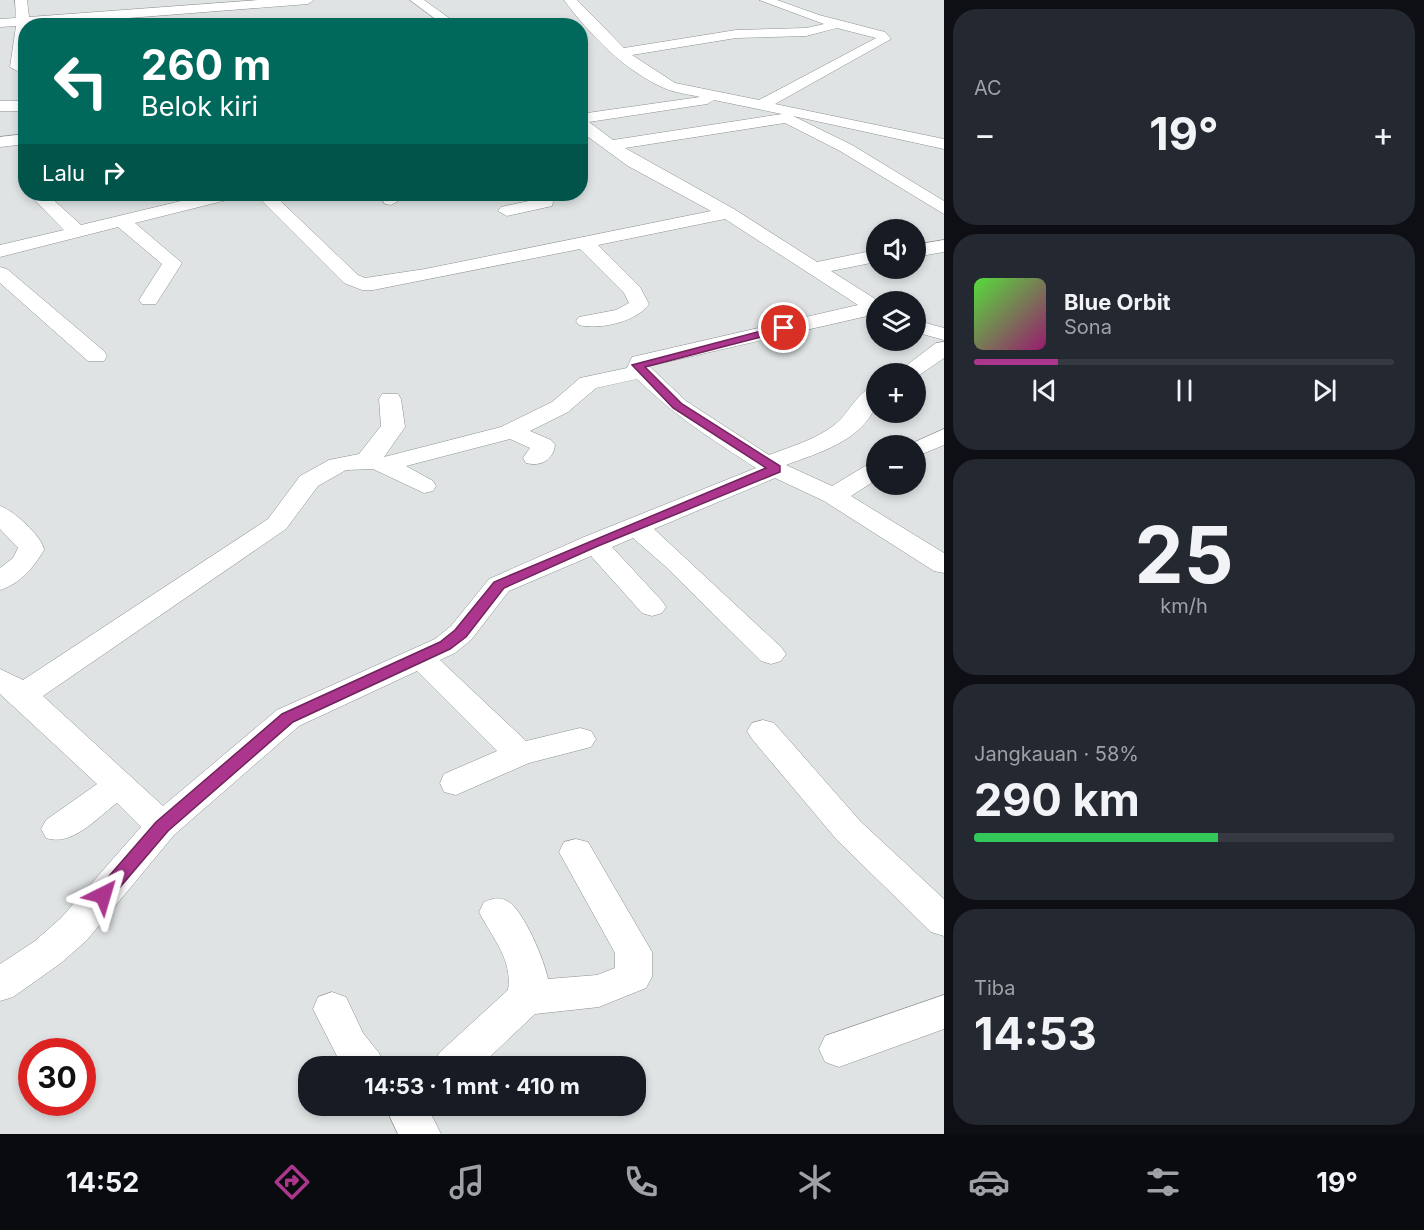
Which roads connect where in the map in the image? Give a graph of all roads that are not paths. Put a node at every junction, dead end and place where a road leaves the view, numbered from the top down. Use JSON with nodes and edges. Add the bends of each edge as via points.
{"nodes":[{"id":1,"x":21,"y":0,"type":"edge"},
{"id":2,"x":88,"y":0,"type":"edge"},
{"id":3,"x":308,"y":0,"type":"edge"},
{"id":4,"x":416,"y":0,"type":"edge"},
{"id":5,"x":570,"y":0,"type":"edge"},
{"id":6,"x":765,"y":0,"type":"edge"},
{"id":7,"x":279,"y":1,"type":"edge"},
{"id":8,"x":201,"y":8,"type":"junction"},
{"id":9,"x":23,"y":18,"type":"edge"},
{"id":10,"x":84,"y":18,"type":"edge"},
{"id":11,"x":104,"y":18,"type":"edge"},
{"id":12,"x":200,"y":18,"type":"edge"},
{"id":13,"x":442,"y":18,"type":"edge"},
{"id":14,"x":585,"y":18,"type":"edge"},
{"id":15,"x":18,"y":21,"type":"edge"},
{"id":16,"x":588,"y":21,"type":"edge"},
{"id":17,"x":0,"y":23,"type":"edge"},
{"id":18,"x":837,"y":24,"type":"junction"},
{"id":19,"x":624,"y":52,"type":"junction"},
{"id":20,"x":18,"y":67,"type":"edge"},
{"id":21,"x":0,"y":68,"type":"edge"},
{"id":22,"x":722,"y":98,"type":"junction"},
{"id":23,"x":0,"y":106,"type":"edge"},
{"id":24,"x":18,"y":106,"type":"edge"},
{"id":25,"x":765,"y":107,"type":"junction"},
{"id":26,"x":786,"y":118,"type":"junction"},
{"id":27,"x":588,"y":120,"type":"edge"},
{"id":28,"x":588,"y":128,"type":"edge"},
{"id":29,"x":18,"y":140,"type":"edge"},
{"id":30,"x":0,"y":142,"type":"edge"},
{"id":31,"x":588,"y":143,"type":"edge"},
{"id":32,"x":606,"y":143,"type":"junction"},
{"id":33,"x":944,"y":144,"type":"edge"},
{"id":34,"x":45,"y":201,"type":"edge"},
{"id":35,"x":193,"y":201,"type":"edge"},
{"id":36,"x":271,"y":201,"type":"edge"},
{"id":37,"x":546,"y":201,"type":"edge"},
{"id":38,"x":944,"y":209,"type":"edge"},
{"id":39,"x":507,"y":211,"type":"dead end"},
{"id":40,"x":728,"y":213,"type":"junction"},
{"id":41,"x":121,"y":220,"type":"junction"},
{"id":42,"x":77,"y":232,"type":"junction"},
{"id":43,"x":584,"y":242,"type":"junction"},
{"id":44,"x":944,"y":246,"type":"edge"},
{"id":45,"x":926,"y":249,"type":"edge"},
{"id":46,"x":0,"y":250,"type":"edge"},
{"id":47,"x":866,"y":258,"type":"edge"},
{"id":48,"x":816,"y":268,"type":"junction"},
{"id":49,"x":0,"y":273,"type":"edge"},
{"id":50,"x":148,"y":300,"type":"dead end"},
{"id":51,"x":866,"y":301,"type":"edge"},
{"id":52,"x":866,"y":309,"type":"edge"},
{"id":53,"x":586,"y":321,"type":"dead end"},
{"id":54,"x":926,"y":329,"type":"edge"},
{"id":55,"x":944,"y":334,"type":"edge"},
{"id":56,"x":944,"y":348,"type":"edge"},
{"id":57,"x":96,"y":356,"type":"dead end"},
{"id":58,"x":922,"y":363,"type":"edge"},
{"id":59,"x":641,"y":371,"type":"junction"},
{"id":60,"x":390,"y":399,"type":"dead end"},
{"id":61,"x":866,"y":400,"type":"edge"},
{"id":62,"x":511,"y":431,"type":"junction"},
{"id":63,"x":942,"y":438,"type":"edge"},
{"id":64,"x":926,"y":445,"type":"edge"},
{"id":65,"x":535,"y":458,"type":"dead end"},
{"id":66,"x":374,"y":463,"type":"junction"},
{"id":67,"x":771,"y":466,"type":"junction"},
{"id":68,"x":866,"y":476,"type":"edge"},
{"id":69,"x":424,"y":486,"type":"dead end"},
{"id":70,"x":833,"y":496,"type":"junction"},
{"id":71,"x":0,"y":514,"type":"edge"},
{"id":72,"x":635,"y":527,"type":"junction"},
{"id":73,"x":593,"y":543,"type":"junction"},
{"id":74,"x":944,"y":565,"type":"edge"},
{"id":75,"x":0,"y":581,"type":"edge"},
{"id":76,"x":652,"y":606,"type":"dead end"},
{"id":77,"x":771,"y":654,"type":"dead end"},
{"id":78,"x":421,"y":658,"type":"junction"},
{"id":79,"x":11,"y":687,"type":"edge"},
{"id":80,"x":763,"y":731,"type":"dead end"},
{"id":81,"x":580,"y":739,"type":"dead end"},
{"id":82,"x":520,"y":754,"type":"junction"},
{"id":83,"x":456,"y":783,"type":"dead end"},
{"id":84,"x":118,"y":785,"type":"junction"},
{"id":85,"x":162,"y":826,"type":"junction"},
{"id":86,"x":58,"y":829,"type":"dead end"},
{"id":87,"x":576,"y":852,"type":"dead end"},
{"id":88,"x":497,"y":912,"type":"dead end"},
{"id":89,"x":944,"y":921,"type":"edge"},
{"id":90,"x":0,"y":985,"type":"edge"},
{"id":91,"x":526,"y":999,"type":"junction"},
{"id":92,"x":332,"y":1009,"type":"dead end"},
{"id":93,"x":944,"y":1012,"type":"edge"},
{"id":94,"x":839,"y":1049,"type":"dead end"},
{"id":95,"x":358,"y":1056,"type":"edge"},
{"id":96,"x":464,"y":1056,"type":"edge"}],
"edges":[{"from":1,"to":9,"type":"street"},
{"from":2,"to":10,"type":"street"},
{"from":3,"to":7,"type":"street"},
{"from":4,"to":13,"type":"street"},
{"from":5,"to":14,"type":"street"},
{"from":6,"to":18,"type":"street"},
{"from":7,"to":8,"type":"street"},
{"from":8,"to":11,"type":"street"},
{"from":8,"to":12,"type":"street"},
{"from":15,"to":17,"type":"street"},
{"from":16,"to":19,"type":"street"},
{"from":18,"to":19,"type":"street","via":[[819,31],[736,34]]},
{"from":18,"to":25,"type":"street","via":[[879,34],[884,39]]},
{"from":19,"to":22,"type":"street","via":[[664,83]]},
{"from":20,"to":21,"type":"street"},
{"from":22,"to":25,"type":"street"},
{"from":22,"to":27,"type":"street"},
{"from":23,"to":24,"type":"street"},
{"from":25,"to":26,"type":"street"},
{"from":25,"to":33,"type":"street"},
{"from":26,"to":32,"type":"street"},
{"from":26,"to":38,"type":"street","via":[[846,148]]},
{"from":28,"to":32,"type":"street"},
{"from":29,"to":30,"type":"street"},
{"from":31,"to":32,"type":"street"},
{"from":32,"to":40,"type":"street"},
{"from":34,"to":42,"type":"street"},
{"from":35,"to":41,"type":"street"},
{"from":36,"to":43,"type":"street","via":[[351,279],[362,284]]},
{"from":37,"to":39,"type":"street"},
{"from":40,"to":43,"type":"street"},
{"from":40,"to":48,"type":"street"},
{"from":41,"to":42,"type":"street"},
{"from":41,"to":50,"type":"street","via":[[172,263]]},
{"from":42,"to":46,"type":"street"},
{"from":43,"to":53,"type":"street","via":[[633,291],[639,304],[621,315]]},
{"from":44,"to":45,"type":"street"},
{"from":47,"to":48,"type":"street"},
{"from":48,"to":51,"type":"street"},
{"from":49,"to":57,"type":"street"},
{"from":52,"to":59,"type":"street","via":[[640,362],[637,365]]},
{"from":54,"to":55,"type":"street"},
{"from":56,"to":58,"type":"street"},
{"from":59,"to":62,"type":"street","via":[[588,383],[554,411]]},
{"from":59,"to":67,"type":"street","via":[[678,406]]},
{"from":60,"to":66,"type":"street","via":[[393,428]]},
{"from":61,"to":67,"type":"street","via":[[851,423],[836,435]]},
{"from":62,"to":65,"type":"street","via":[[543,445]]},
{"from":62,"to":66,"type":"street","via":[[482,441]]},
{"from":63,"to":64,"type":"street"},
{"from":66,"to":69,"type":"street"},
{"from":66,"to":79,"type":"street","via":[[351,462],[321,471],[300,490],[277,524]]},
{"from":67,"to":70,"type":"street"},
{"from":67,"to":72,"type":"street"},
{"from":68,"to":70,"type":"street"},
{"from":70,"to":74,"type":"street"},
{"from":71,"to":75,"type":"street","via":[[31,550]]},
{"from":72,"to":73,"type":"street"},
{"from":72,"to":77,"type":"street","via":[[675,560]]},
{"from":73,"to":76,"type":"street"},
{"from":73,"to":78,"type":"street","via":[[499,585],[460,633]]},
{"from":78,"to":82,"type":"street"},
{"from":78,"to":85,"type":"street","via":[[288,718]]},
{"from":79,"to":84,"type":"street"},
{"from":80,"to":89,"type":"street","via":[[849,831]]},
{"from":81,"to":82,"type":"street"},
{"from":82,"to":83,"type":"street"},
{"from":84,"to":85,"type":"street"},
{"from":84,"to":86,"type":"street"},
{"from":85,"to":90,"type":"street","via":[[74,929]]},
{"from":87,"to":91,"type":"street","via":[[634,952],[633,977],[599,991]]},
{"from":88,"to":91,"type":"street","via":[[524,955],[529,978]]},
{"from":91,"to":96,"type":"street"},
{"from":92,"to":95,"type":"street"},
{"from":93,"to":94,"type":"street"}]}
